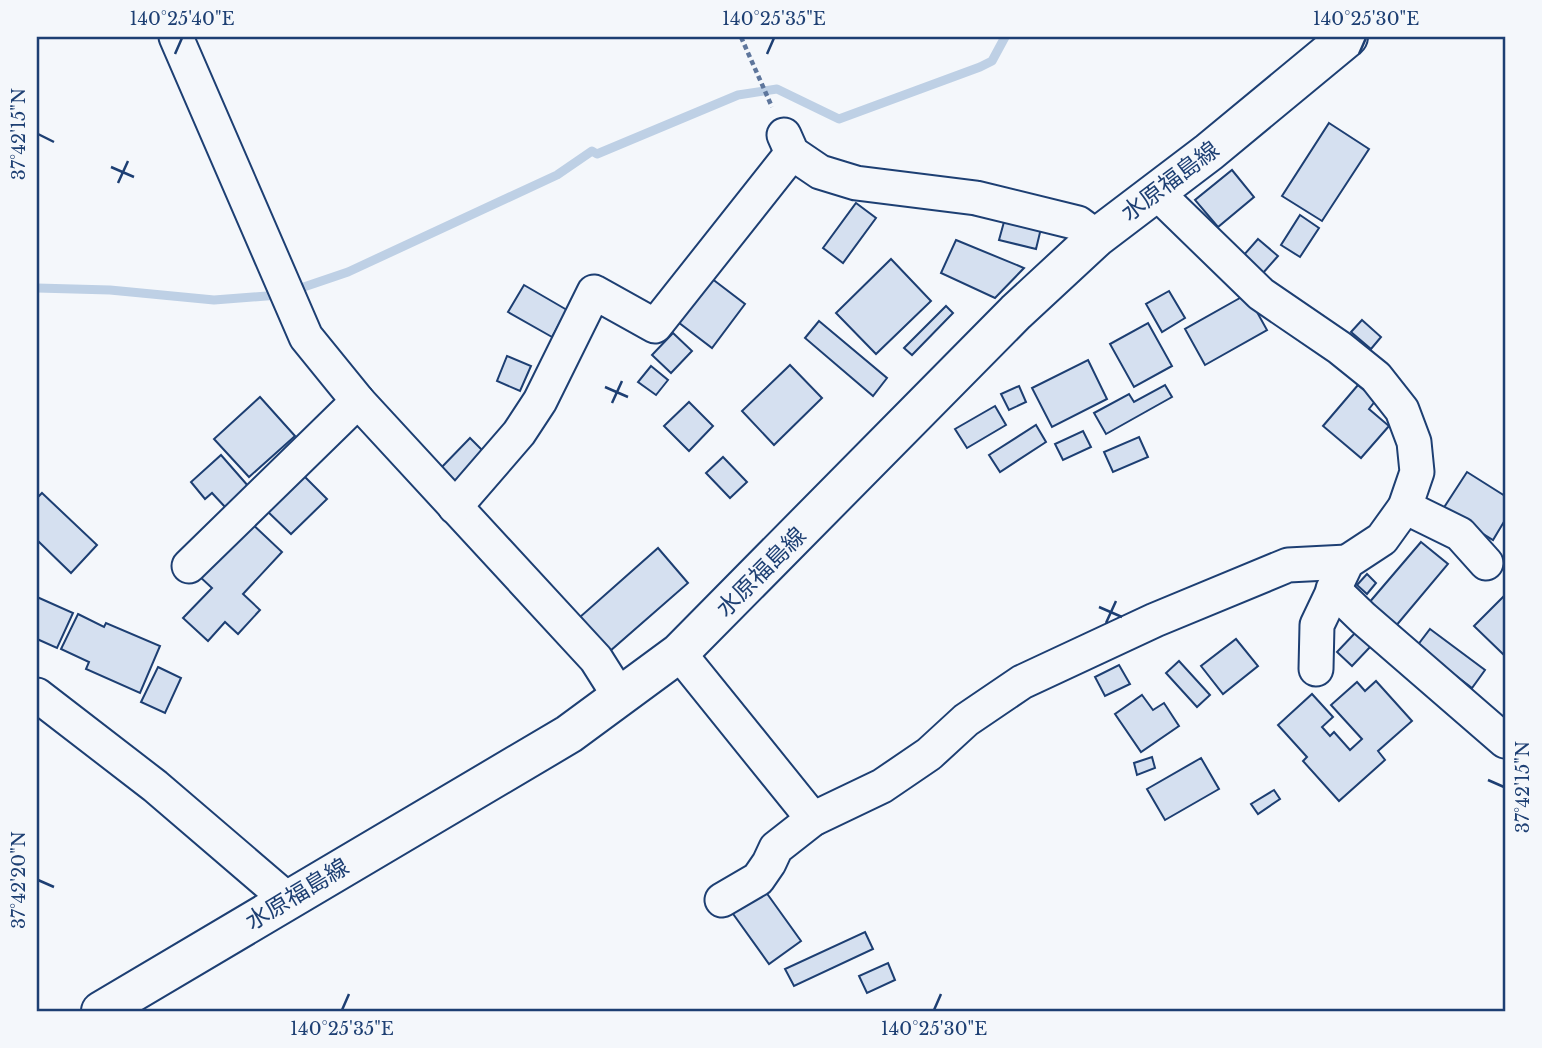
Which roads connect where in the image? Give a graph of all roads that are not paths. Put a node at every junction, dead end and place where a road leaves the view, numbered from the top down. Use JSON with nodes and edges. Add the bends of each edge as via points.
{"nodes":[{"id":1,"x":176,"y":37,"type":"edge"},
{"id":2,"x":1348,"y":37,"type":"edge"},
{"id":3,"x":1156,"y":192,"type":"junction"},
{"id":4,"x":1097,"y":237,"type":"junction"},
{"id":5,"x":358,"y":401,"type":"junction"},
{"id":6,"x":455,"y":507,"type":"junction"},
{"id":7,"x":1405,"y":508,"type":"junction"},
{"id":8,"x":1486,"y":563,"type":"dead end"},
{"id":9,"x":189,"y":566,"type":"dead end"},
{"id":10,"x":1340,"y":575,"type":"junction"},
{"id":11,"x":679,"y":653,"type":"junction"},
{"id":12,"x":1316,"y":669,"type":"dead end"},
{"id":13,"x":37,"y":695,"type":"edge"},
{"id":14,"x":620,"y":697,"type":"junction"},
{"id":15,"x":1505,"y":741,"type":"edge"},
{"id":16,"x":813,"y":819,"type":"junction"},
{"id":17,"x":288,"y":900,"type":"junction"},
{"id":18,"x":722,"y":900,"type":"dead end"},
{"id":19,"x":101,"y":1011,"type":"edge"}],
"edges":[{"from":1,"to":5,"type":"street","via":[[306,337]]},
{"from":2,"to":3,"type":"main road","name":"水原福島線"},
{"from":3,"to":4,"type":"main road","name":"水原福島線"},
{"from":3,"to":7,"type":"street","via":[[1261,294],[1376,377],[1402,410],[1414,442],[1417,472]]},
{"from":4,"to":6,"type":"street","via":[[1079,223],[976,198],[856,183],[820,172],[788,143],[655,326],[594,292],[540,401],[519,433]]},
{"from":4,"to":11,"type":"main road","name":"水原福島線","via":[[1016,312]]},
{"from":5,"to":6,"type":"street"},
{"from":5,"to":9,"type":"street"},
{"from":6,"to":14,"type":"street","via":[[596,659]]},
{"from":7,"to":8,"type":"street","via":[[1460,534]]},
{"from":7,"to":10,"type":"street","via":[[1382,539]]},
{"from":10,"to":12,"type":"street","via":[[1317,625]]},
{"from":10,"to":15,"type":"street","via":[[1363,618]]},
{"from":10,"to":16,"type":"street","via":[[1288,565],[1155,620],[1022,682],[882,786]]},
{"from":11,"to":14,"type":"main road","name":"水原福島線"},
{"from":11,"to":16,"type":"street"},
{"from":13,"to":17,"type":"street","via":[[155,786]]},
{"from":14,"to":17,"type":"main road","name":"水原福島線","via":[[569,734]]},
{"from":16,"to":18,"type":"street","via":[[776,848],[758,879]]},
{"from":17,"to":19,"type":"main road","name":"水原福島線"}]}
